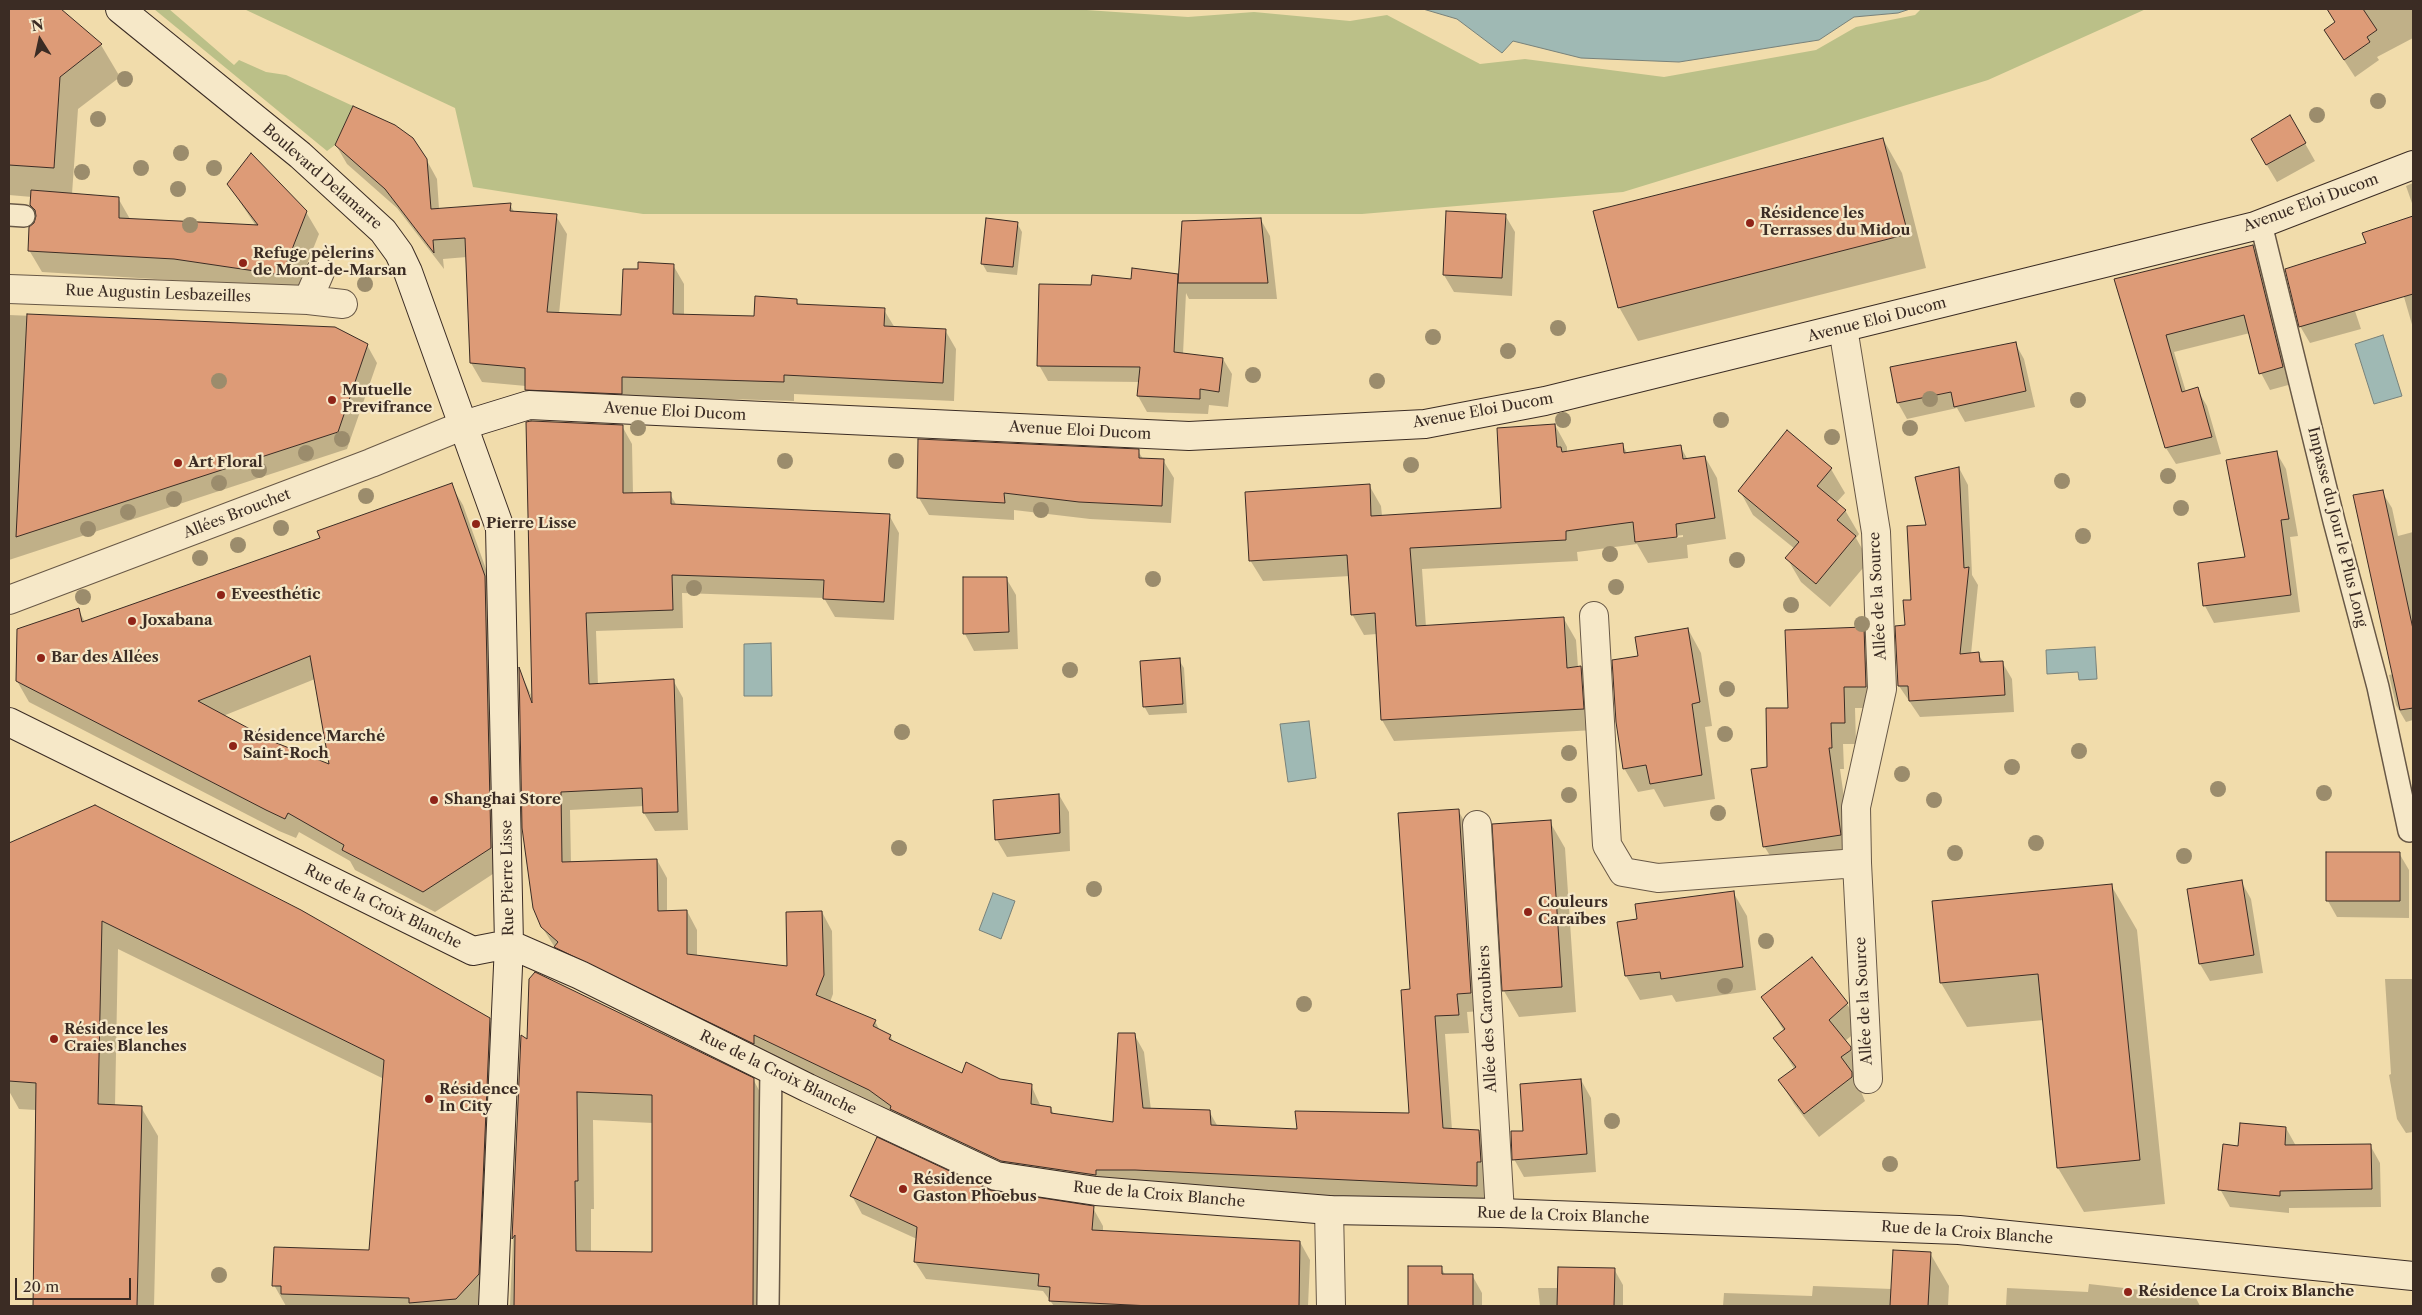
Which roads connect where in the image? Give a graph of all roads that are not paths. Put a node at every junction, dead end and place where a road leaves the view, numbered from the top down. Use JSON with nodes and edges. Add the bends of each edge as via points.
{"nodes":[{"id":1,"x":120,"y":9,"type":"edge"},
{"id":2,"x":2413,"y":165,"type":"edge"},
{"id":3,"x":2261,"y":224,"type":"junction"},
{"id":4,"x":320,"y":272,"type":"dead end"},
{"id":5,"x":9,"y":289,"type":"edge"},
{"id":6,"x":308,"y":300,"type":"junction"},
{"id":7,"x":344,"y":304,"type":"dead end"},
{"id":8,"x":1843,"y":328,"type":"junction"},
{"id":9,"x":464,"y":425,"type":"junction"},
{"id":10,"x":9,"y":600,"type":"edge"},
{"id":11,"x":1594,"y":616,"type":"dead end"},
{"id":12,"x":9,"y":722,"type":"edge"},
{"id":13,"x":1477,"y":824,"type":"dead end"},
{"id":14,"x":2409,"y":831,"type":"dead end"},
{"id":15,"x":1856,"y":863,"type":"junction"},
{"id":16,"x":509,"y":944,"type":"junction"},
{"id":17,"x":771,"y":1069,"type":"junction"},
{"id":18,"x":1868,"y":1079,"type":"dead end"},
{"id":19,"x":1329,"y":1210,"type":"junction"},
{"id":20,"x":1500,"y":1213,"type":"junction"},
{"id":21,"x":2413,"y":1276,"type":"edge"},
{"id":22,"x":493,"y":1306,"type":"edge"},
{"id":23,"x":768,"y":1306,"type":"edge"},
{"id":24,"x":1331,"y":1306,"type":"edge"}],
"edges":[{"from":1,"to":9,"type":"street","name":"Boulevard Delamarre","via":[[300,156],[383,231],[408,272]]},
{"from":2,"to":3,"type":"street","name":"Avenue Eloi Ducom"},
{"from":3,"to":8,"type":"street","name":"Avenue Eloi Ducom"},
{"from":3,"to":14,"type":"lane","name":"Impasse du Jour le Plus Long","via":[[2378,686]]},
{"from":4,"to":6,"type":"street"},
{"from":5,"to":6,"type":"street","name":"Rue Augustin Lesbazeilles"},
{"from":6,"to":7,"type":"street","name":"Rue Augustin Lesbazeilles"},
{"from":8,"to":9,"type":"street","name":"Avenue Eloi Ducom","via":[[1538,403],[1425,424],[1188,436],[529,405]]},
{"from":8,"to":15,"type":"street","name":"Allée de la Source","via":[[1876,532],[1882,689],[1856,807]]},
{"from":9,"to":10,"type":"street","name":"Allées Brouchet"},
{"from":9,"to":16,"type":"street","name":"Rue Pierre Lisse","via":[[500,528]]},
{"from":11,"to":15,"type":"street","via":[[1607,845],[1623,872],[1658,878]]},
{"from":12,"to":16,"type":"street","name":"Rue de la Croix Blanche","via":[[473,951]]},
{"from":13,"to":20,"type":"street","name":"Allée des Caroubiers"},
{"from":15,"to":18,"type":"street","name":"Allée de la Source"},
{"from":16,"to":17,"type":"street","name":"Rue de la Croix Blanche","via":[[580,975]]},
{"from":16,"to":22,"type":"street","name":"Rue Pierre Lisse"},
{"from":17,"to":19,"type":"street","name":"Rue de la Croix Blanche","via":[[996,1176],[1096,1191]]},
{"from":17,"to":23,"type":"lane"},
{"from":19,"to":20,"type":"street","name":"Rue de la Croix Blanche"},
{"from":19,"to":24,"type":"street"},
{"from":20,"to":21,"type":"street","name":"Rue de la Croix Blanche","via":[[1959,1230]]}]}
